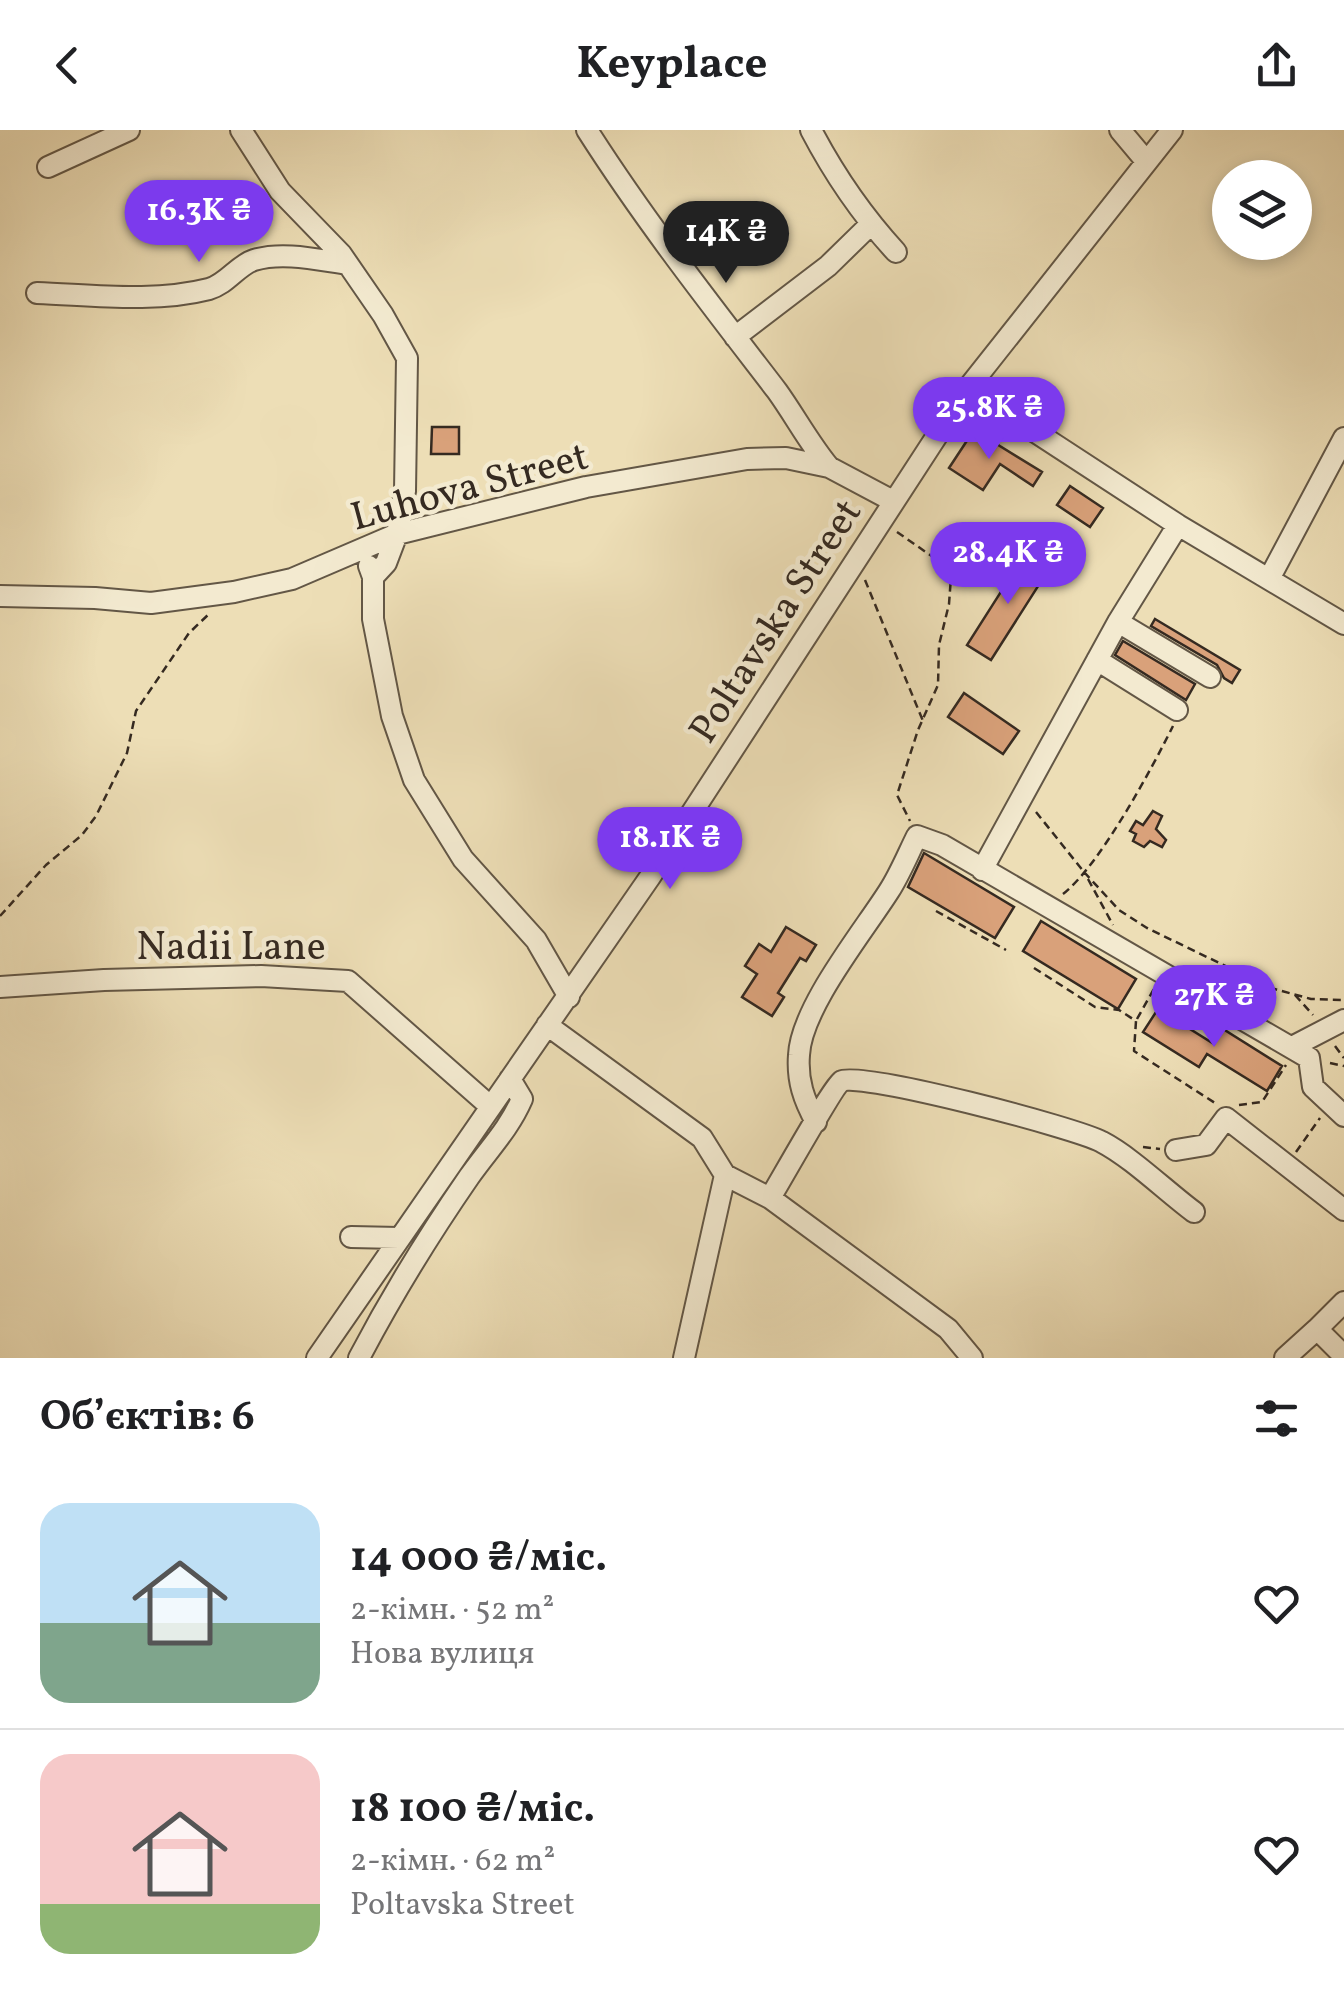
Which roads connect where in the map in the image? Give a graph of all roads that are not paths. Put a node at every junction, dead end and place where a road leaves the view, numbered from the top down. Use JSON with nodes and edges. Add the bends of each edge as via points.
{"nodes":[{"id":1,"x":129,"y":130,"type":"edge"},
{"id":2,"x":241,"y":130,"type":"edge"},
{"id":3,"x":587,"y":130,"type":"edge"},
{"id":4,"x":811,"y":130,"type":"edge"},
{"id":5,"x":1120,"y":130,"type":"edge"},
{"id":6,"x":1172,"y":130,"type":"edge"},
{"id":7,"x":1146,"y":161,"type":"junction"},
{"id":8,"x":48,"y":168,"type":"dead end"},
{"id":9,"x":871,"y":224,"type":"junction"},
{"id":10,"x":896,"y":252,"type":"dead end"},
{"id":11,"x":348,"y":264,"type":"junction"},
{"id":12,"x":37,"y":293,"type":"dead end"},
{"id":13,"x":735,"y":338,"type":"junction"},
{"id":14,"x":968,"y":388,"type":"junction"},
{"id":15,"x":1344,"y":438,"type":"edge"},
{"id":16,"x":829,"y":467,"type":"junction"},
{"id":17,"x":893,"y":502,"type":"junction"},
{"id":18,"x":1178,"y":525,"type":"junction"},
{"id":19,"x":398,"y":534,"type":"junction"},
{"id":20,"x":354,"y":552,"type":"junction"},
{"id":21,"x":374,"y":578,"type":"junction"},
{"id":22,"x":1269,"y":579,"type":"junction"},
{"id":23,"x":0,"y":596,"type":"edge"},
{"id":24,"x":1118,"y":622,"type":"junction"},
{"id":25,"x":1344,"y":624,"type":"edge"},
{"id":26,"x":1098,"y":660,"type":"junction"},
{"id":27,"x":1210,"y":677,"type":"dead end"},
{"id":28,"x":1178,"y":710,"type":"road end"},
{"id":29,"x":982,"y":870,"type":"junction"},
{"id":30,"x":0,"y":987,"type":"edge"},
{"id":31,"x":568,"y":998,"type":"junction"},
{"id":32,"x":1344,"y":1020,"type":"edge"},
{"id":33,"x":548,"y":1025,"type":"junction"},
{"id":34,"x":1294,"y":1048,"type":"junction"},
{"id":35,"x":510,"y":1079,"type":"junction"},
{"id":36,"x":491,"y":1106,"type":"junction"},
{"id":37,"x":1337,"y":1110,"type":"edge"},
{"id":38,"x":816,"y":1122,"type":"junction"},
{"id":39,"x":1176,"y":1150,"type":"dead end"},
{"id":40,"x":725,"y":1175,"type":"junction"},
{"id":41,"x":770,"y":1198,"type":"junction"},
{"id":42,"x":1344,"y":1210,"type":"edge"},
{"id":43,"x":1194,"y":1212,"type":"dead end"},
{"id":44,"x":351,"y":1237,"type":"dead end"},
{"id":45,"x":399,"y":1238,"type":"junction"},
{"id":46,"x":1344,"y":1302,"type":"edge"},
{"id":47,"x":1318,"y":1329,"type":"junction"},
{"id":48,"x":1344,"y":1356,"type":"edge"},
{"id":49,"x":317,"y":1358,"type":"edge"},
{"id":50,"x":359,"y":1358,"type":"edge"},
{"id":51,"x":684,"y":1358,"type":"edge"},
{"id":52,"x":972,"y":1358,"type":"edge"},
{"id":53,"x":1285,"y":1358,"type":"edge"}],
"edges":[{"from":1,"to":8,"type":"street"},
{"from":2,"to":11,"type":"street","via":[[280,191]]},
{"from":3,"to":13,"type":"street"},
{"from":4,"to":9,"type":"street"},
{"from":5,"to":7,"type":"street"},
{"from":6,"to":7,"type":"street","name":"Poltavska Street"},
{"from":7,"to":14,"type":"street","name":"Poltavska Street"},
{"from":9,"to":10,"type":"street"},
{"from":9,"to":13,"type":"street"},
{"from":11,"to":12,"type":"street","via":[[279,256],[251,260],[211,288],[136,297]]},
{"from":11,"to":19,"type":"street","via":[[407,358]]},
{"from":13,"to":16,"type":"street"},
{"from":14,"to":17,"type":"street","name":"Poltavska Street"},
{"from":14,"to":18,"type":"street"},
{"from":15,"to":22,"type":"street"},
{"from":16,"to":17,"type":"street","name":"Luhova Street"},
{"from":16,"to":19,"type":"street","name":"Luhova Street","via":[[766,458],[658,473]]},
{"from":17,"to":31,"type":"street","name":"Poltavska Street"},
{"from":18,"to":22,"type":"street"},
{"from":18,"to":24,"type":"street"},
{"from":19,"to":20,"type":"street","name":"Luhova Street"},
{"from":19,"to":21,"type":"street"},
{"from":20,"to":21,"type":"street"},
{"from":20,"to":23,"type":"street","name":"Luhova Street","via":[[292,579],[151,604]]},
{"from":21,"to":31,"type":"street","via":[[373,620],[392,716],[414,780],[463,859],[536,940]]},
{"from":22,"to":25,"type":"street"},
{"from":24,"to":26,"type":"street"},
{"from":24,"to":27,"type":"street"},
{"from":26,"to":28,"type":"street"},
{"from":26,"to":29,"type":"street"},
{"from":29,"to":34,"type":"street"},
{"from":29,"to":38,"type":"street","via":[[918,836],[834,973],[798,1051],[800,1090]]},
{"from":30,"to":36,"type":"street","name":"Nadii Lane","via":[[261,976],[348,981]]},
{"from":31,"to":33,"type":"street","name":"Poltavska Street"},
{"from":32,"to":34,"type":"street"},
{"from":33,"to":35,"type":"street","name":"Poltavska Street"},
{"from":33,"to":40,"type":"street","via":[[702,1138]]},
{"from":34,"to":37,"type":"street","via":[[1309,1058],[1313,1087]]},
{"from":35,"to":36,"type":"street","name":"Poltavska Street"},
{"from":35,"to":50,"type":"street","via":[[522,1099],[512,1121],[386,1306]]},
{"from":36,"to":45,"type":"street","name":"Poltavska Street"},
{"from":38,"to":41,"type":"street"},
{"from":38,"to":43,"type":"street","via":[[837,1083],[850,1077],[922,1090],[1102,1141]]},
{"from":39,"to":42,"type":"street","via":[[1206,1145],[1226,1118]]},
{"from":40,"to":41,"type":"street"},
{"from":40,"to":51,"type":"street"},
{"from":41,"to":52,"type":"street","via":[[948,1329]]},
{"from":44,"to":45,"type":"street"},
{"from":45,"to":49,"type":"street","name":"Poltavska Street"},
{"from":46,"to":47,"type":"street"},
{"from":47,"to":48,"type":"street"},
{"from":47,"to":53,"type":"street"}]}
